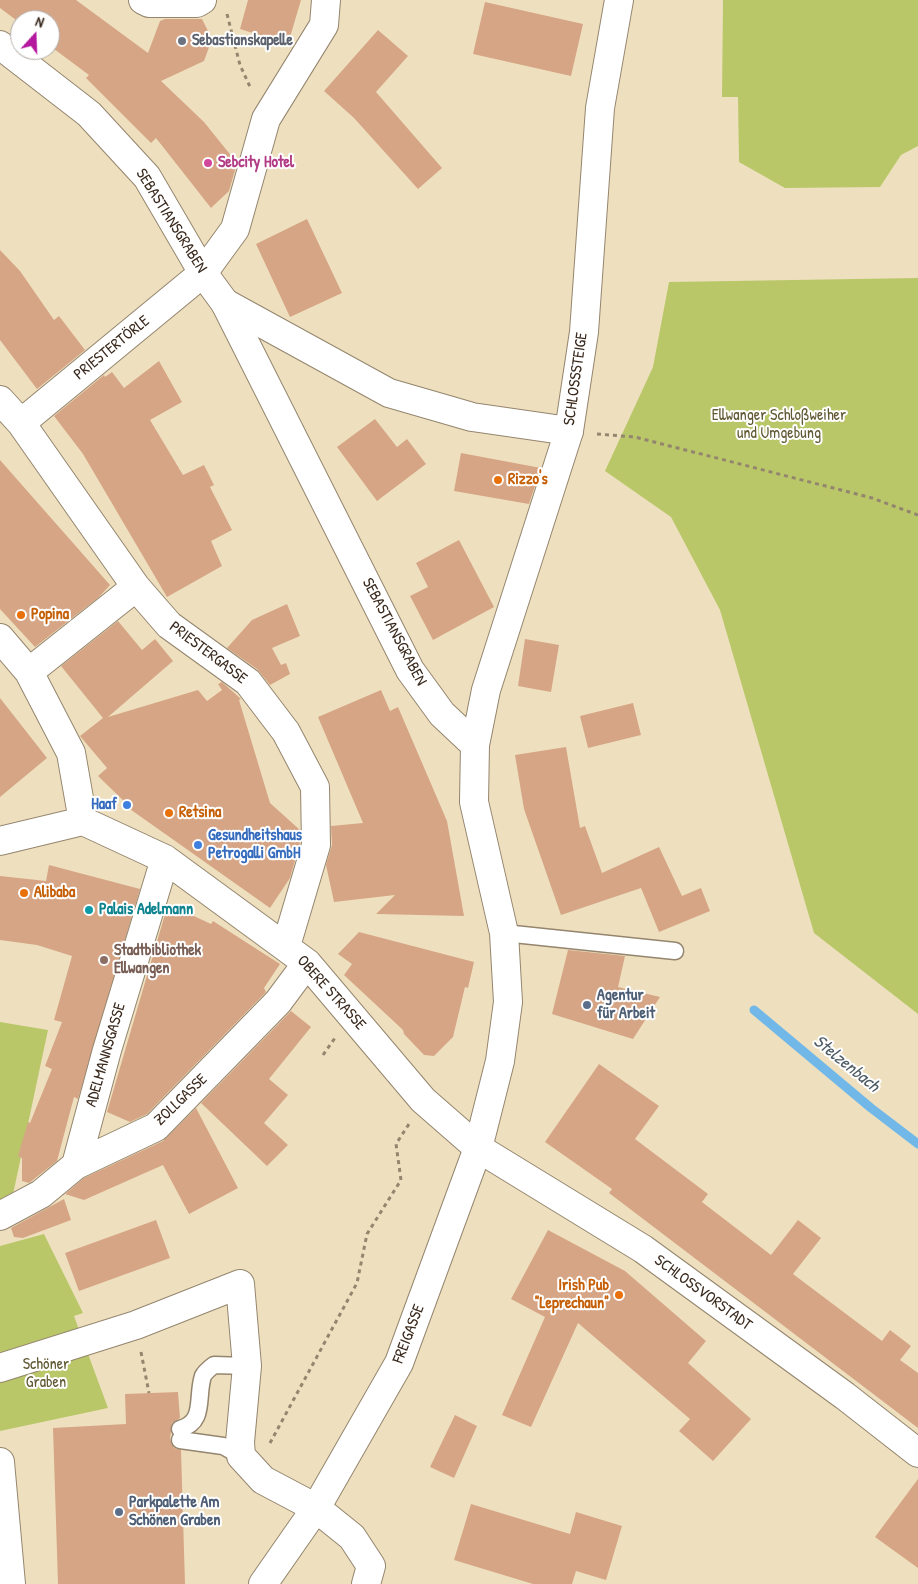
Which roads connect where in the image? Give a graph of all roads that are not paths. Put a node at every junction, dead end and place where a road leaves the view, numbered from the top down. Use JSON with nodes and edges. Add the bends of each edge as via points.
{"nodes":[{"id":1,"x":143,"y":0,"type":"edge"},
{"id":2,"x":326,"y":0,"type":"edge"},
{"id":3,"x":619,"y":0,"type":"edge"},
{"id":4,"x":214,"y":5,"type":"edge"},
{"id":5,"x":0,"y":45,"type":"edge"},
{"id":6,"x":204,"y":273,"type":"junction"},
{"id":7,"x":225,"y":303,"type":"junction"},
{"id":8,"x":0,"y":400,"type":"edge"},
{"id":9,"x":20,"y":423,"type":"junction"},
{"id":10,"x":569,"y":431,"type":"junction"},
{"id":11,"x":136,"y":587,"type":"junction"},
{"id":12,"x":0,"y":638,"type":"edge"},
{"id":13,"x":29,"y":672,"type":"junction"},
{"id":14,"x":475,"y":745,"type":"junction"},
{"id":15,"x":83,"y":821,"type":"junction"},
{"id":16,"x":0,"y":841,"type":"edge"},
{"id":17,"x":165,"y":859,"type":"junction"},
{"id":18,"x":504,"y":933,"type":"junction"},
{"id":19,"x":286,"y":946,"type":"junction"},
{"id":20,"x":675,"y":950,"type":"dead end"},
{"id":21,"x":307,"y":963,"type":"junction"},
{"id":22,"x":478,"y":1148,"type":"junction"},
{"id":23,"x":76,"y":1165,"type":"junction"},
{"id":24,"x":0,"y":1216,"type":"edge"},
{"id":25,"x":247,"y":1366,"type":"junction"},
{"id":26,"x":0,"y":1368,"type":"edge"},
{"id":27,"x":918,"y":1453,"type":"edge"},
{"id":28,"x":0,"y":1462,"type":"edge"},
{"id":29,"x":248,"y":1464,"type":"junction"},
{"id":30,"x":316,"y":1508,"type":"junction"},
{"id":31,"x":11,"y":1584,"type":"edge"},
{"id":32,"x":263,"y":1584,"type":"edge"},
{"id":33,"x":366,"y":1584,"type":"edge"}],
"edges":[{"from":1,"to":4,"type":"street","via":[[149,3]]},
{"from":2,"to":6,"type":"street","name":"PRIESTERTÖRLE","via":[[324,25],[266,119],[235,229]]},
{"from":3,"to":10,"type":"street","name":"SCHLOSSSTEIGE","via":[[600,108],[584,332]]},
{"from":5,"to":6,"type":"street","name":"SEBASTIANSGRABEN","via":[[89,114],[147,177]]},
{"from":6,"to":7,"type":"street","name":"SEBASTIANSGRABEN"},
{"from":6,"to":9,"type":"street","name":"PRIESTERTÖRLE"},
{"from":7,"to":10,"type":"street","name":"SEBASTIANSGRABEN","via":[[390,393],[472,417]]},
{"from":7,"to":14,"type":"street","name":"SEBASTIANSGRABEN","via":[[410,670],[442,714]]},
{"from":8,"to":9,"type":"street","name":"PRIESTERGASSE"},
{"from":9,"to":11,"type":"street","name":"PRIESTERGASSE"},
{"from":10,"to":14,"type":"street","name":"SCHLOSSSTEIGE","via":[[486,690]]},
{"from":11,"to":13,"type":"street"},
{"from":11,"to":19,"type":"street","name":"PRIESTERGASSE","via":[[168,624],[248,682],[286,732],[315,787],[316,845]]},
{"from":12,"to":13,"type":"street"},
{"from":13,"to":15,"type":"street","via":[[71,753]]},
{"from":14,"to":18,"type":"street","via":[[474,802]]},
{"from":15,"to":16,"type":"street"},
{"from":15,"to":17,"type":"street","name":"OBERE STRASSE"},
{"from":17,"to":19,"type":"street","name":"OBERE STRASSE"},
{"from":17,"to":23,"type":"street","name":"ADELMANNSGASSE"},
{"from":18,"to":20,"type":"lane"},
{"from":18,"to":22,"type":"street","via":[[508,1002],[500,1060]]},
{"from":19,"to":21,"type":"street","name":"OBERE STRASSE"},
{"from":21,"to":22,"type":"street","name":"OBERE STRASSE","via":[[423,1100]]},
{"from":21,"to":23,"type":"street","name":"ZOLLGASSE","via":[[278,1002],[156,1126]]},
{"from":22,"to":27,"type":"street","name":"SCHLOSSVORSTADT","via":[[642,1249]]},
{"from":22,"to":30,"type":"street","name":"FREIGASSE","via":[[399,1363]]},
{"from":23,"to":24,"type":"street","name":"ZOLLGASSE","via":[[42,1194]]},
{"from":25,"to":26,"type":"street","via":[[240,1284],[136,1325]]},
{"from":25,"to":29,"type":"street","via":[[240,1442]]},
{"from":25,"to":29,"type":"lane","via":[[214,1365],[204,1374],[196,1419],[180,1435],[223,1446]]},
{"from":28,"to":31,"type":"street"},
{"from":29,"to":30,"type":"street","via":[[263,1480]]},
{"from":30,"to":32,"type":"street","name":"FREIGASSE"},
{"from":30,"to":33,"type":"street","via":[[352,1537],[371,1566]]}]}
